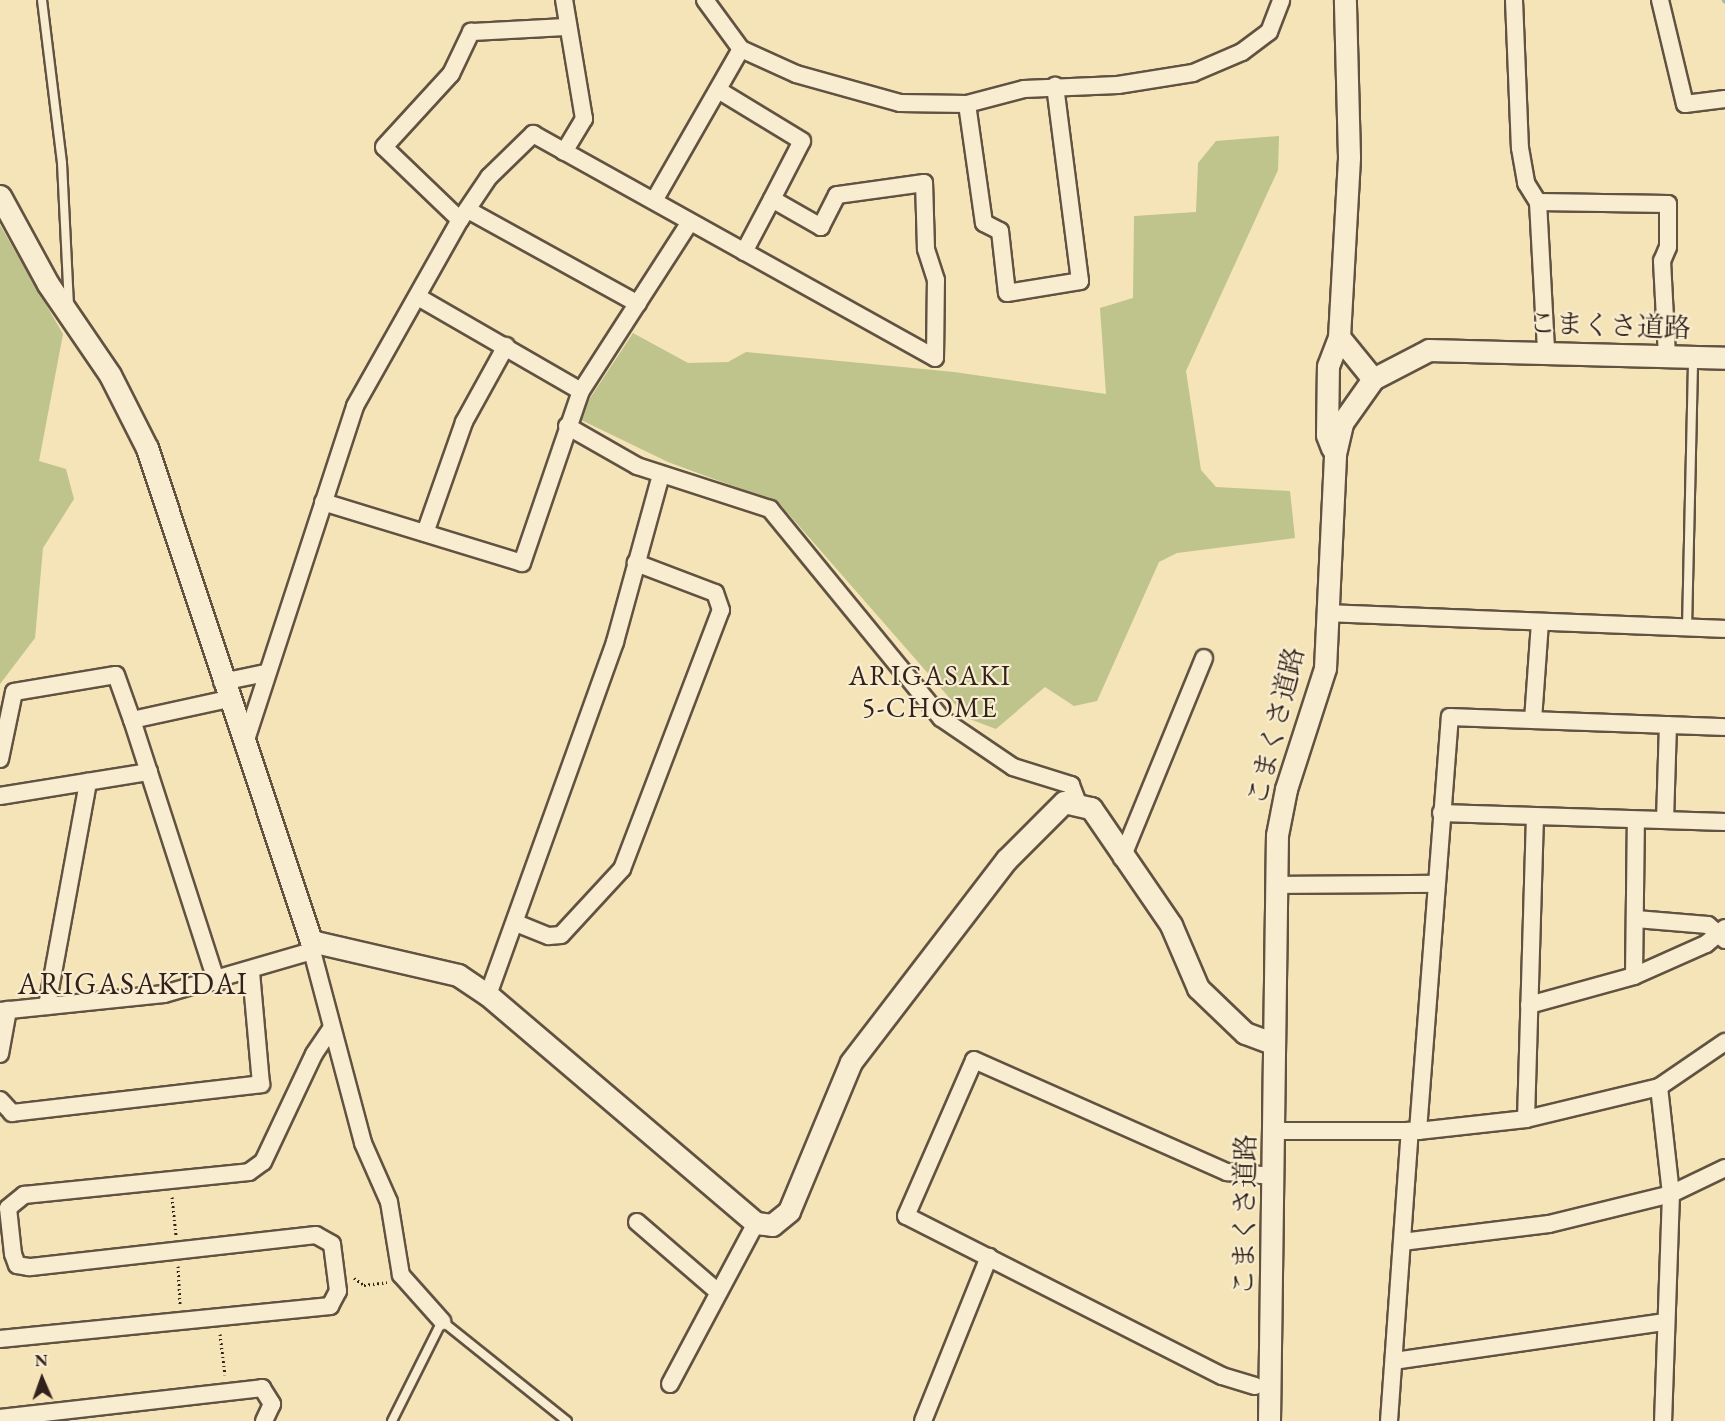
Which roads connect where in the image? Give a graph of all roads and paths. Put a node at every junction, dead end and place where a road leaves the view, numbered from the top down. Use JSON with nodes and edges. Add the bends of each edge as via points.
{"nodes":[{"id":1,"x":42,"y":0,"type":"edge"},
{"id":2,"x":564,"y":0,"type":"edge"},
{"id":3,"x":705,"y":0,"type":"edge"},
{"id":4,"x":1281,"y":0,"type":"edge"},
{"id":5,"x":1345,"y":0,"type":"edge"},
{"id":6,"x":1514,"y":0,"type":"edge"},
{"id":7,"x":1660,"y":0,"type":"edge"},
{"id":8,"x":567,"y":27,"type":"junction"},
{"id":9,"x":741,"y":49,"type":"junction"},
{"id":10,"x":1055,"y":86,"type":"junction"},
{"id":11,"x":718,"y":90,"type":"junction"},
{"id":12,"x":1725,"y":99,"type":"edge"},
{"id":13,"x":967,"y":104,"type":"junction"},
{"id":14,"x":564,"y":152,"type":"junction"},
{"id":15,"x":0,"y":196,"type":"edge"},
{"id":16,"x":656,"y":199,"type":"junction"},
{"id":17,"x":772,"y":199,"type":"junction"},
{"id":18,"x":1538,"y":202,"type":"junction"},
{"id":19,"x":464,"y":215,"type":"junction"},
{"id":20,"x":690,"y":222,"type":"junction"},
{"id":21,"x":744,"y":252,"type":"junction"},
{"id":22,"x":418,"y":297,"type":"junction"},
{"id":23,"x":638,"y":304,"type":"junction"},
{"id":24,"x":69,"y":315,"type":"junction"},
{"id":25,"x":1339,"y":337,"type":"junction"},
{"id":26,"x":506,"y":346,"type":"junction"},
{"id":27,"x":1546,"y":351,"type":"junction"},
{"id":28,"x":1667,"y":356,"type":"junction"},
{"id":29,"x":1693,"y":357,"type":"junction"},
{"id":30,"x":1725,"y":358,"type":"edge"},
{"id":31,"x":1373,"y":379,"type":"junction"},
{"id":32,"x":581,"y":391,"type":"junction"},
{"id":33,"x":567,"y":426,"type":"junction"},
{"id":34,"x":1335,"y":454,"type":"junction"},
{"id":35,"x":661,"y":475,"type":"junction"},
{"id":36,"x":323,"y":502,"type":"junction"},
{"id":37,"x":425,"y":533,"type":"junction"},
{"id":38,"x":636,"y":563,"type":"junction"},
{"id":39,"x":1327,"y":613,"type":"junction"},
{"id":40,"x":1540,"y":622,"type":"junction"},
{"id":41,"x":1687,"y":628,"type":"junction"},
{"id":42,"x":1725,"y":629,"type":"edge"},
{"id":43,"x":1203,"y":658,"type":"dead end"},
{"id":44,"x":266,"y":673,"type":"junction"},
{"id":45,"x":225,"y":690,"type":"junction"},
{"id":46,"x":132,"y":720,"type":"junction"},
{"id":47,"x":1533,"y":720,"type":"junction"},
{"id":48,"x":1668,"y":725,"type":"junction"},
{"id":49,"x":1725,"y":727,"type":"edge"},
{"id":50,"x":244,"y":746,"type":"junction"},
{"id":51,"x":0,"y":759,"type":"edge"},
{"id":52,"x":149,"y":772,"type":"junction"},
{"id":53,"x":88,"y":782,"type":"junction"},
{"id":54,"x":0,"y":795,"type":"edge"},
{"id":55,"x":1077,"y":801,"type":"junction"},
{"id":56,"x":1441,"y":813,"type":"junction"},
{"id":57,"x":1535,"y":818,"type":"junction"},
{"id":58,"x":1665,"y":820,"type":"junction"},
{"id":59,"x":1636,"y":822,"type":"junction"},
{"id":60,"x":1725,"y":822,"type":"edge"},
{"id":61,"x":1122,"y":858,"type":"junction"},
{"id":62,"x":1436,"y":884,"type":"junction"},
{"id":63,"x":1275,"y":885,"type":"junction"},
{"id":64,"x":1636,"y":920,"type":"junction"},
{"id":65,"x":516,"y":923,"type":"junction"},
{"id":66,"x":1723,"y":934,"type":"edge"},
{"id":67,"x":314,"y":947,"type":"junction"},
{"id":68,"x":251,"y":971,"type":"junction"},
{"id":69,"x":1634,"y":976,"type":"junction"},
{"id":70,"x":217,"y":983,"type":"junction"},
{"id":71,"x":488,"y":995,"type":"junction"},
{"id":72,"x":1529,"y":1005,"type":"junction"},
{"id":73,"x":47,"y":1006,"type":"junction"},
{"id":74,"x":4,"y":1010,"type":"edge"},
{"id":75,"x":331,"y":1029,"type":"junction"},
{"id":76,"x":1725,"y":1042,"type":"edge"},
{"id":77,"x":1273,"y":1043,"type":"junction"},
{"id":78,"x":0,"y":1054,"type":"edge"},
{"id":79,"x":1659,"y":1088,"type":"junction"},
{"id":80,"x":0,"y":1100,"type":"edge"},
{"id":81,"x":1526,"y":1119,"type":"junction"},
{"id":82,"x":1274,"y":1131,"type":"junction"},
{"id":83,"x":1414,"y":1131,"type":"junction"},
{"id":84,"x":1725,"y":1168,"type":"edge"},
{"id":85,"x":1273,"y":1176,"type":"junction"},
{"id":86,"x":1671,"y":1194,"type":"junction"},
{"id":87,"x":637,"y":1222,"type":"dead end"},
{"id":88,"x":756,"y":1223,"type":"junction"},
{"id":89,"x":1402,"y":1242,"type":"junction"},
{"id":90,"x":989,"y":1257,"type":"junction"},
{"id":91,"x":344,"y":1272,"type":"dead end"},
{"id":92,"x":383,"y":1284,"type":"dead end"},
{"id":93,"x":717,"y":1291,"type":"junction"},
{"id":94,"x":218,"y":1317,"type":"junction"},
{"id":95,"x":442,"y":1322,"type":"junction"},
{"id":96,"x":1664,"y":1322,"type":"junction"},
{"id":97,"x":0,"y":1339,"type":"edge"},
{"id":98,"x":1394,"y":1361,"type":"junction"},
{"id":99,"x":669,"y":1384,"type":"dead end"},
{"id":100,"x":1255,"y":1386,"type":"dead end"},
{"id":101,"x":227,"y":1392,"type":"junction"},
{"id":102,"x":0,"y":1418,"type":"edge"},
{"id":103,"x":264,"y":1421,"type":"edge"},
{"id":104,"x":392,"y":1421,"type":"edge"},
{"id":105,"x":567,"y":1421,"type":"edge"},
{"id":106,"x":923,"y":1421,"type":"edge"},
{"id":107,"x":1269,"y":1421,"type":"edge"},
{"id":108,"x":1389,"y":1421,"type":"edge"},
{"id":109,"x":1663,"y":1421,"type":"edge"}],
"edges":[{"from":1,"to":24,"type":"lane","via":[[62,163]]},
{"from":2,"to":8,"type":"street"},
{"from":3,"to":9,"type":"street"},
{"from":4,"to":10,"type":"street","via":[[1269,32],[1220,64],[1118,85]]},
{"from":5,"to":25,"type":"street","via":[[1351,111]]},
{"from":6,"to":18,"type":"street","via":[[1520,148],[1526,183]]},
{"from":7,"to":12,"type":"street","via":[[1685,104]]},
{"from":8,"to":14,"type":"street","via":[[584,119]]},
{"from":8,"to":19,"type":"street","via":[[471,32],[450,74],[384,147]]},
{"from":9,"to":11,"type":"street"},
{"from":9,"to":13,"type":"street","via":[[845,92],[900,103]]},
{"from":10,"to":13,"type":"street"},
{"from":10,"to":13,"type":"street","via":[[1080,282],[1007,293],[1000,231],[984,223]]},
{"from":11,"to":16,"type":"street"},
{"from":11,"to":17,"type":"street","via":[[802,141]]},
{"from":14,"to":16,"type":"street"},
{"from":14,"to":19,"type":"street","via":[[533,134],[489,177]]},
{"from":15,"to":24,"type":"street"},
{"from":16,"to":20,"type":"street"},
{"from":17,"to":21,"type":"street"},
{"from":17,"to":21,"type":"street","via":[[821,226],[837,195],[924,183],[926,249],[936,280],[935,358]]},
{"from":18,"to":27,"type":"street"},
{"from":18,"to":28,"type":"street","via":[[1668,204],[1668,247],[1662,261]]},
{"from":19,"to":22,"type":"street"},
{"from":19,"to":23,"type":"street"},
{"from":20,"to":21,"type":"street"},
{"from":20,"to":23,"type":"street"},
{"from":22,"to":26,"type":"street"},
{"from":22,"to":36,"type":"street","via":[[355,406]]},
{"from":23,"to":32,"type":"street"},
{"from":24,"to":45,"type":"street","via":[[110,375],[147,448]]},
{"from":25,"to":31,"type":"street"},
{"from":25,"to":34,"type":"street","via":[[1328,376],[1327,435]]},
{"from":26,"to":32,"type":"street"},
{"from":26,"to":37,"type":"street","via":[[464,422]]},
{"from":27,"to":28,"type":"street","name":"こまくさ道路"},
{"from":27,"to":31,"type":"street","name":"こまくさ道路","via":[[1429,350]]},
{"from":28,"to":29,"type":"street","name":"こまくさ道路"},
{"from":29,"to":30,"type":"street","name":"こまくさ道路"},
{"from":29,"to":41,"type":"lane"},
{"from":31,"to":34,"type":"street","name":"こまくさ道路","via":[[1342,423]]},
{"from":32,"to":33,"type":"street"},
{"from":33,"to":35,"type":"street"},
{"from":33,"to":37,"type":"street","via":[[522,563]]},
{"from":34,"to":39,"type":"street","name":"こまくさ道路"},
{"from":35,"to":38,"type":"street"},
{"from":35,"to":55,"type":"street","via":[[770,509],[941,718],[1013,767],[1071,785]]},
{"from":36,"to":37,"type":"street"},
{"from":36,"to":44,"type":"street"},
{"from":38,"to":65,"type":"street","via":[[615,642]]},
{"from":38,"to":65,"type":"street","via":[[714,593],[721,610],[622,869],[561,935],[549,936]]},
{"from":39,"to":40,"type":"street"},
{"from":39,"to":63,"type":"street","name":"こまくさ道路","via":[[1324,668],[1286,789]]},
{"from":40,"to":41,"type":"street"},
{"from":40,"to":47,"type":"street"},
{"from":41,"to":42,"type":"street"},
{"from":43,"to":61,"type":"street"},
{"from":44,"to":45,"type":"street"},
{"from":44,"to":50,"type":"street"},
{"from":45,"to":46,"type":"street"},
{"from":45,"to":50,"type":"street"},
{"from":46,"to":51,"type":"street","via":[[116,675],[14,692]]},
{"from":46,"to":52,"type":"street"},
{"from":47,"to":48,"type":"street"},
{"from":47,"to":56,"type":"street","via":[[1450,717]]},
{"from":48,"to":49,"type":"street"},
{"from":48,"to":58,"type":"street"},
{"from":50,"to":67,"type":"street","via":[[301,923]]},
{"from":52,"to":53,"type":"street"},
{"from":52,"to":70,"type":"street"},
{"from":53,"to":54,"type":"street"},
{"from":53,"to":73,"type":"street"},
{"from":55,"to":61,"type":"street","via":[[1091,808]]},
{"from":55,"to":88,"type":"street","via":[[1064,802],[1006,860],[851,1062],[789,1211],[772,1225]]},
{"from":56,"to":57,"type":"street"},
{"from":56,"to":62,"type":"street"},
{"from":57,"to":59,"type":"street"},
{"from":57,"to":72,"type":"street"},
{"from":58,"to":59,"type":"street"},
{"from":58,"to":60,"type":"street"},
{"from":59,"to":64,"type":"street"},
{"from":61,"to":77,"type":"street","via":[[1171,925],[1198,988],[1245,1033]]},
{"from":62,"to":63,"type":"street"},
{"from":62,"to":83,"type":"street"},
{"from":63,"to":77,"type":"street","name":"こまくさ道路"},
{"from":64,"to":66,"type":"street","via":[[1708,925]]},
{"from":64,"to":69,"type":"street"},
{"from":65,"to":71,"type":"street"},
{"from":66,"to":69,"type":"street"},
{"from":67,"to":68,"type":"street"},
{"from":67,"to":71,"type":"street","via":[[458,975]]},
{"from":67,"to":75,"type":"street"},
{"from":68,"to":70,"type":"street"},
{"from":68,"to":80,"type":"street","via":[[261,1084],[12,1113]]},
{"from":69,"to":72,"type":"street"},
{"from":70,"to":73,"type":"street","via":[[164,994]]},
{"from":71,"to":88,"type":"street"},
{"from":72,"to":81,"type":"street"},
{"from":73,"to":74,"type":"street"},
{"from":74,"to":78,"type":"street"},
{"from":75,"to":94,"type":"street","via":[[314,1054],[263,1162],[249,1172],[24,1195],[8,1208],[13,1254],[17,1265],[29,1267],[316,1235],[332,1244],[338,1291],[330,1306]]},
{"from":75,"to":95,"type":"street","via":[[363,1143],[389,1202],[400,1275]]},
{"from":76,"to":79,"type":"street"},
{"from":77,"to":82,"type":"street","name":"こまくさ道路"},
{"from":79,"to":81,"type":"street"},
{"from":79,"to":86,"type":"street"},
{"from":81,"to":83,"type":"street"},
{"from":82,"to":83,"type":"street"},
{"from":82,"to":85,"type":"street","name":"こまくさ道路"},
{"from":83,"to":89,"type":"street"},
{"from":84,"to":86,"type":"street"},
{"from":85,"to":90,"type":"street","via":[[1227,1172],[974,1060],[906,1216]]},
{"from":85,"to":107,"type":"street","name":"こまくさ道路"},
{"from":86,"to":89,"type":"street","via":[[1549,1224]]},
{"from":86,"to":96,"type":"street"},
{"from":87,"to":93,"type":"street"},
{"from":88,"to":93,"type":"street"},
{"from":89,"to":98,"type":"street"},
{"from":90,"to":100,"type":"street","via":[[1222,1376]]},
{"from":90,"to":106,"type":"street"},
{"from":91,"to":92,"type":"path","via":[[364,1285]]},
{"from":93,"to":99,"type":"street"},
{"from":94,"to":97,"type":"street"},
{"from":94,"to":101,"type":"path"},
{"from":95,"to":104,"type":"lane"},
{"from":95,"to":105,"type":"lane"},
{"from":96,"to":98,"type":"street"},
{"from":96,"to":109,"type":"street"},
{"from":98,"to":108,"type":"street"},
{"from":101,"to":102,"type":"street"},
{"from":101,"to":103,"type":"street","via":[[262,1388],[272,1404]]}]}
